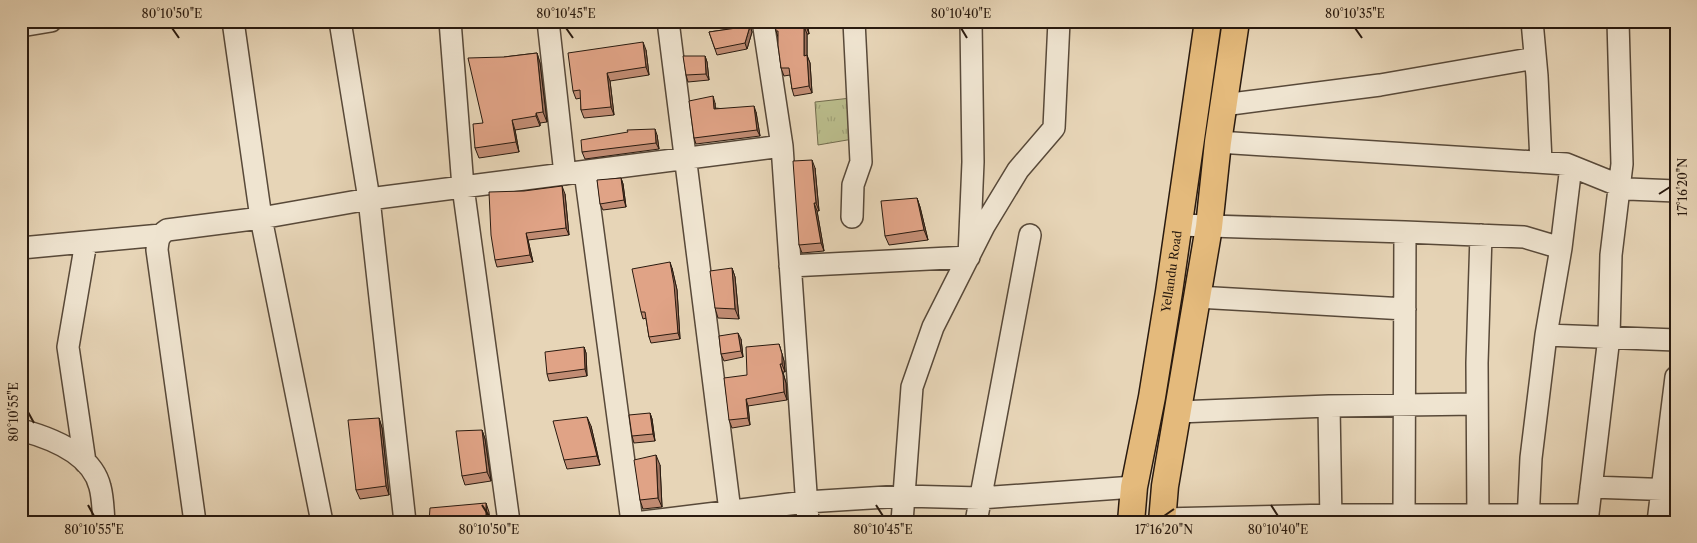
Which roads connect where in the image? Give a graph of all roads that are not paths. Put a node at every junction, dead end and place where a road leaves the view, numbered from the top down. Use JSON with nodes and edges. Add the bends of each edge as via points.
{"nodes":[{"id":1,"x":51,"y":21,"type":"edge"},
{"id":2,"x":233,"y":21,"type":"edge"},
{"id":3,"x":340,"y":21,"type":"edge"},
{"id":4,"x":450,"y":21,"type":"edge"},
{"id":5,"x":548,"y":21,"type":"edge"},
{"id":6,"x":668,"y":21,"type":"edge"},
{"id":7,"x":762,"y":21,"type":"edge"},
{"id":8,"x":854,"y":21,"type":"edge"},
{"id":9,"x":972,"y":21,"type":"edge"},
{"id":10,"x":1059,"y":21,"type":"edge"},
{"id":11,"x":1208,"y":21,"type":"edge"},
{"id":12,"x":1236,"y":21,"type":"edge"},
{"id":13,"x":1532,"y":21,"type":"edge"},
{"id":14,"x":1618,"y":21,"type":"edge"},
{"id":15,"x":21,"y":26,"type":"edge"},
{"id":16,"x":1535,"y":58,"type":"junction"},
{"id":17,"x":1223,"y":105,"type":"junction"},
{"id":18,"x":1218,"y":142,"type":"junction"},
{"id":19,"x":782,"y":146,"type":"junction"},
{"id":20,"x":686,"y":159,"type":"junction"},
{"id":21,"x":1541,"y":162,"type":"junction"},
{"id":22,"x":1571,"y":166,"type":"junction"},
{"id":23,"x":575,"y":173,"type":"junction"},
{"id":24,"x":1620,"y":186,"type":"junction"},
{"id":25,"x":463,"y":187,"type":"junction"},
{"id":26,"x":1676,"y":192,"type":"edge"},
{"id":27,"x":369,"y":199,"type":"junction"},
{"id":28,"x":852,"y":217,"type":"dead end"},
{"id":29,"x":261,"y":218,"type":"junction"},
{"id":30,"x":1179,"y":225,"type":"junction"},
{"id":31,"x":1209,"y":227,"type":"junction"},
{"id":32,"x":1406,"y":232,"type":"junction"},
{"id":33,"x":161,"y":235,"type":"junction"},
{"id":34,"x":1481,"y":235,"type":"junction"},
{"id":35,"x":1030,"y":236,"type":"dead end"},
{"id":36,"x":86,"y":242,"type":"junction"},
{"id":37,"x":21,"y":248,"type":"edge"},
{"id":38,"x":1560,"y":248,"type":"junction"},
{"id":39,"x":969,"y":256,"type":"junction"},
{"id":40,"x":790,"y":266,"type":"junction"},
{"id":41,"x":1197,"y":297,"type":"junction"},
{"id":42,"x":1405,"y":309,"type":"junction"},
{"id":43,"x":1546,"y":335,"type":"junction"},
{"id":44,"x":1609,"y":337,"type":"junction"},
{"id":45,"x":1676,"y":340,"type":"edge"},
{"id":46,"x":1676,"y":377,"type":"edge"},
{"id":47,"x":1477,"y":404,"type":"junction"},
{"id":48,"x":1404,"y":405,"type":"junction"},
{"id":49,"x":1328,"y":406,"type":"junction"},
{"id":50,"x":1178,"y":412,"type":"junction"},
{"id":51,"x":21,"y":430,"type":"edge"},
{"id":52,"x":85,"y":462,"type":"junction"},
{"id":53,"x":1134,"y":487,"type":"junction"},
{"id":54,"x":1591,"y":487,"type":"junction"},
{"id":55,"x":1669,"y":490,"type":"edge"},
{"id":56,"x":903,"y":496,"type":"junction"},
{"id":57,"x":980,"y":498,"type":"junction"},
{"id":58,"x":807,"y":512,"type":"edge"},
{"id":59,"x":730,"y":517,"type":"edge"},
{"id":60,"x":1331,"y":518,"type":"edge"},
{"id":61,"x":1404,"y":518,"type":"edge"},
{"id":62,"x":1478,"y":518,"type":"edge"},
{"id":63,"x":1529,"y":518,"type":"edge"},
{"id":64,"x":1587,"y":518,"type":"edge"},
{"id":65,"x":1162,"y":520,"type":"edge"},
{"id":66,"x":104,"y":522,"type":"edge"},
{"id":67,"x":195,"y":522,"type":"edge"},
{"id":68,"x":322,"y":522,"type":"edge"},
{"id":69,"x":405,"y":522,"type":"edge"},
{"id":70,"x":509,"y":522,"type":"edge"},
{"id":71,"x":632,"y":522,"type":"edge"},
{"id":72,"x":643,"y":522,"type":"edge"},
{"id":73,"x":902,"y":522,"type":"edge"},
{"id":74,"x":976,"y":522,"type":"edge"},
{"id":75,"x":1131,"y":522,"type":"edge"},
{"id":76,"x":1658,"y":522,"type":"edge"}],
"edges":[{"from":1,"to":15,"type":"street"},
{"from":2,"to":29,"type":"street"},
{"from":3,"to":27,"type":"street"},
{"from":4,"to":25,"type":"street"},
{"from":5,"to":23,"type":"street"},
{"from":6,"to":20,"type":"street"},
{"from":7,"to":19,"type":"street"},
{"from":8,"to":28,"type":"street","via":[[862,162],[853,186]]},
{"from":9,"to":39,"type":"street","via":[[974,162]]},
{"from":10,"to":39,"type":"street","via":[[1054,128],[1018,170]]},
{"from":11,"to":30,"type":"main road","name":"Yellandu Road"},
{"from":12,"to":17,"type":"main road"},
{"from":13,"to":16,"type":"street"},
{"from":14,"to":24,"type":"street","via":[[1622,127]]},
{"from":16,"to":17,"type":"street","via":[[1380,85]]},
{"from":16,"to":21,"type":"street"},
{"from":17,"to":18,"type":"main road"},
{"from":18,"to":21,"type":"street"},
{"from":18,"to":31,"type":"main road"},
{"from":19,"to":20,"type":"street"},
{"from":19,"to":40,"type":"street"},
{"from":20,"to":23,"type":"street"},
{"from":20,"to":59,"type":"street"},
{"from":21,"to":22,"type":"street"},
{"from":22,"to":24,"type":"street"},
{"from":22,"to":38,"type":"street"},
{"from":23,"to":25,"type":"street"},
{"from":23,"to":71,"type":"street"},
{"from":24,"to":26,"type":"street"},
{"from":24,"to":44,"type":"street","via":[[1611,255]]},
{"from":25,"to":27,"type":"street"},
{"from":25,"to":70,"type":"street"},
{"from":27,"to":29,"type":"street"},
{"from":27,"to":69,"type":"street"},
{"from":29,"to":33,"type":"street","via":[[167,230]]},
{"from":29,"to":68,"type":"street"},
{"from":30,"to":31,"type":"street"},
{"from":30,"to":53,"type":"main road","name":"Yellandu Road","via":[[1152,397]]},
{"from":31,"to":32,"type":"street"},
{"from":31,"to":41,"type":"main road"},
{"from":32,"to":34,"type":"street"},
{"from":32,"to":42,"type":"street"},
{"from":33,"to":36,"type":"street"},
{"from":33,"to":67,"type":"street","via":[[157,250]]},
{"from":34,"to":38,"type":"street","via":[[1524,238]]},
{"from":34,"to":47,"type":"street"},
{"from":35,"to":57,"type":"street"},
{"from":36,"to":37,"type":"street"},
{"from":36,"to":52,"type":"street","via":[[68,346]]},
{"from":38,"to":43,"type":"street"},
{"from":39,"to":40,"type":"street"},
{"from":39,"to":56,"type":"street","via":[[934,327],[912,387]]},
{"from":40,"to":58,"type":"street"},
{"from":41,"to":42,"type":"street"},
{"from":41,"to":50,"type":"main road"},
{"from":42,"to":48,"type":"street"},
{"from":43,"to":44,"type":"street"},
{"from":43,"to":63,"type":"street","via":[[1531,458]]},
{"from":44,"to":45,"type":"street"},
{"from":44,"to":54,"type":"street"},
{"from":46,"to":55,"type":"street"},
{"from":47,"to":48,"type":"street"},
{"from":47,"to":62,"type":"street"},
{"from":48,"to":49,"type":"street"},
{"from":48,"to":61,"type":"street"},
{"from":49,"to":50,"type":"street"},
{"from":49,"to":60,"type":"street"},
{"from":50,"to":65,"type":"main road"},
{"from":51,"to":52,"type":"street","via":[[70,450]]},
{"from":52,"to":66,"type":"street","via":[[100,487]]},
{"from":53,"to":57,"type":"street"},
{"from":53,"to":75,"type":"main road","name":"Yellandu Road"},
{"from":54,"to":55,"type":"street"},
{"from":54,"to":64,"type":"street"},
{"from":55,"to":76,"type":"street"},
{"from":56,"to":57,"type":"street"},
{"from":56,"to":58,"type":"street"},
{"from":56,"to":73,"type":"street"},
{"from":57,"to":74,"type":"street"},
{"from":58,"to":59,"type":"street"},
{"from":59,"to":72,"type":"street"},
{"from":60,"to":61,"type":"street"},
{"from":60,"to":65,"type":"street"},
{"from":61,"to":62,"type":"street"},
{"from":62,"to":63,"type":"street"},
{"from":63,"to":64,"type":"street"}]}
